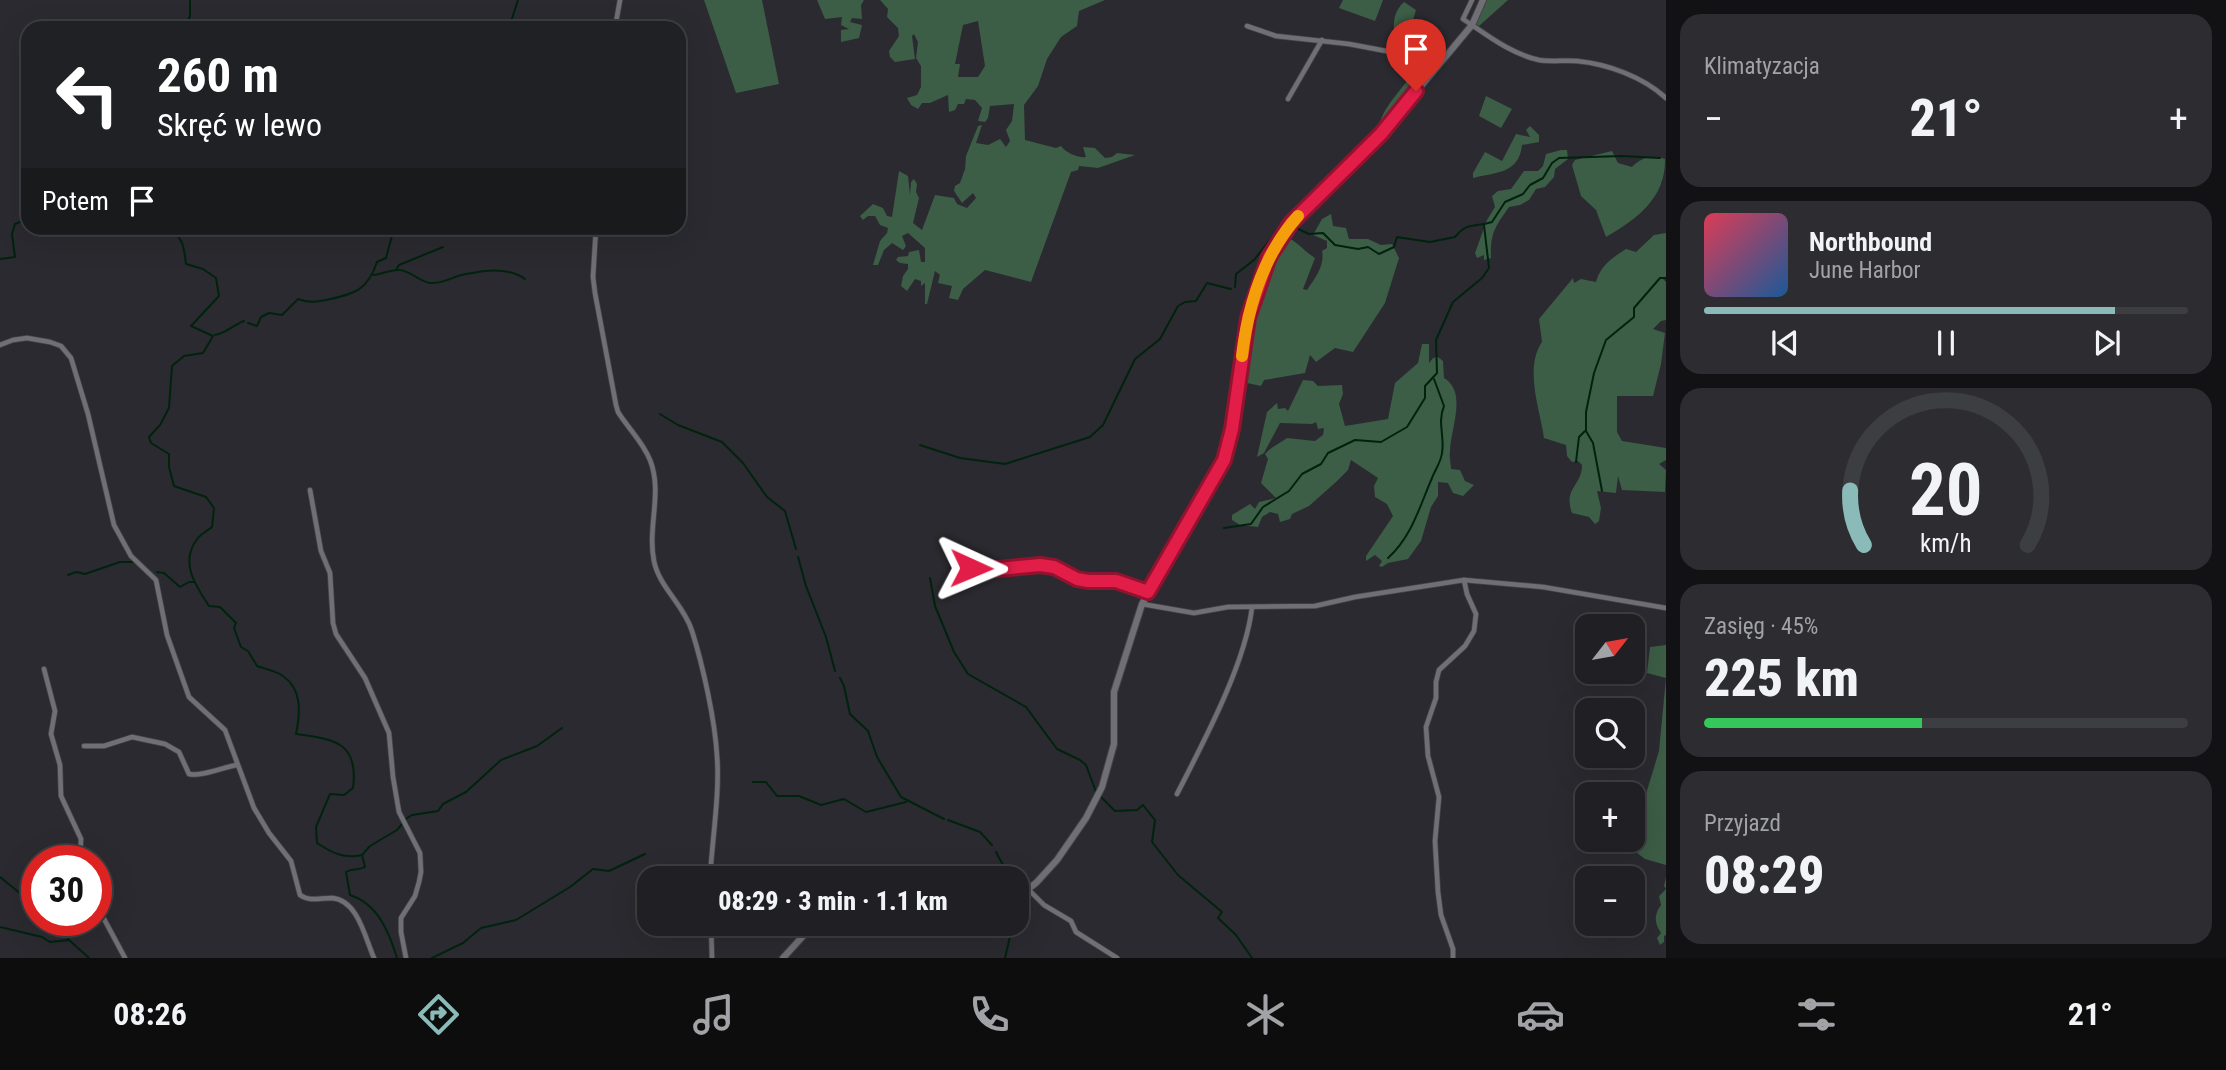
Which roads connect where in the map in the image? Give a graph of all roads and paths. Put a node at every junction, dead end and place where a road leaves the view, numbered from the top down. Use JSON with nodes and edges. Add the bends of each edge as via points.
{"nodes":[{"id":1,"x":620,"y":0,"type":"edge"},
{"id":2,"x":1472,"y":0,"type":"edge"},
{"id":3,"x":1483,"y":0,"type":"edge"},
{"id":4,"x":616,"y":21,"type":"edge"},
{"id":5,"x":1472,"y":25,"type":"junction"},
{"id":6,"x":1247,"y":26,"type":"dead end"},
{"id":7,"x":1322,"y":40,"type":"junction"},
{"id":8,"x":1439,"y":61,"type":"junction"},
{"id":9,"x":1666,"y":98,"type":"edge"},
{"id":10,"x":1288,"y":99,"type":"dead end"},
{"id":11,"x":596,"y":235,"type":"edge"},
{"id":12,"x":0,"y":345,"type":"edge"},
{"id":13,"x":310,"y":490,"type":"dead end"},
{"id":14,"x":971,"y":568,"type":"dead end"},
{"id":15,"x":1464,"y":580,"type":"junction"},
{"id":16,"x":1148,"y":592,"type":"junction"},
{"id":17,"x":1142,"y":604,"type":"junction"},
{"id":18,"x":1252,"y":607,"type":"junction"},
{"id":19,"x":1666,"y":608,"type":"edge"},
{"id":20,"x":44,"y":669,"type":"dead end"},
{"id":21,"x":83,"y":746,"type":"dead end"},
{"id":22,"x":237,"y":765,"type":"junction"},
{"id":23,"x":1177,"y":794,"type":"dead end"},
{"id":24,"x":81,"y":845,"type":"edge"},
{"id":25,"x":711,"y":866,"type":"edge"},
{"id":26,"x":1029,"y":887,"type":"edge"},
{"id":27,"x":1029,"y":891,"type":"edge"},
{"id":28,"x":112,"y":934,"type":"edge"},
{"id":29,"x":711,"y":936,"type":"edge"},
{"id":30,"x":803,"y":936,"type":"edge"},
{"id":31,"x":125,"y":958,"type":"edge"},
{"id":32,"x":374,"y":958,"type":"edge"},
{"id":33,"x":406,"y":958,"type":"edge"},
{"id":34,"x":712,"y":958,"type":"edge"},
{"id":35,"x":783,"y":958,"type":"edge"},
{"id":36,"x":1116,"y":958,"type":"edge"},
{"id":37,"x":1453,"y":958,"type":"edge"}],
"edges":[{"from":1,"to":4,"type":"street"},
{"from":2,"to":5,"type":"street","via":[[1463,19]]},
{"from":3,"to":5,"type":"main road"},
{"from":5,"to":8,"type":"main road"},
{"from":5,"to":9,"type":"street","via":[[1512,50],[1540,60],[1598,65],[1641,80]]},
{"from":6,"to":7,"type":"street","via":[[1276,36]]},
{"from":7,"to":8,"type":"street"},
{"from":7,"to":10,"type":"street"},
{"from":8,"to":16,"type":"main road","via":[[1381,134],[1291,223],[1269,257],[1248,318],[1224,460]]},
{"from":11,"to":25,"type":"street","via":[[594,293],[616,405],[652,466],[653,560],[692,632],[715,737],[718,774]]},
{"from":12,"to":22,"type":"street","via":[[26,338],[50,342],[72,358],[114,525],[131,556],[156,580],[167,635],[189,697],[225,730]]},
{"from":13,"to":33,"type":"street","via":[[321,551],[330,573],[333,623],[389,733],[402,820],[420,853],[415,896],[401,919]]},
{"from":14,"to":16,"type":"street","via":[[1040,565],[1077,579],[1116,581]]},
{"from":15,"to":18,"type":"street","via":[[1315,606]]},
{"from":15,"to":19,"type":"street","via":[[1543,587]]},
{"from":15,"to":37,"type":"street","via":[[1476,614],[1474,631],[1439,670],[1426,727],[1438,797],[1435,841],[1441,915]]},
{"from":16,"to":17,"type":"main road"},
{"from":17,"to":18,"type":"street","via":[[1194,613]]},
{"from":17,"to":26,"type":"main road","via":[[1114,692],[1114,744],[1106,776],[1058,860]]},
{"from":18,"to":23,"type":"street","via":[[1234,672]]},
{"from":20,"to":24,"type":"street","via":[[55,711],[51,734],[60,765],[61,796]]},
{"from":21,"to":22,"type":"street","via":[[104,746],[132,737],[165,744],[175,748],[189,774],[196,776]]},
{"from":22,"to":32,"type":"street","via":[[258,816],[290,860],[300,895],[311,900],[340,899],[349,905]]},
{"from":27,"to":36,"type":"street","via":[[1071,921],[1076,932]]},
{"from":28,"to":31,"type":"street"},
{"from":29,"to":34,"type":"street"},
{"from":30,"to":35,"type":"main road"}]}
